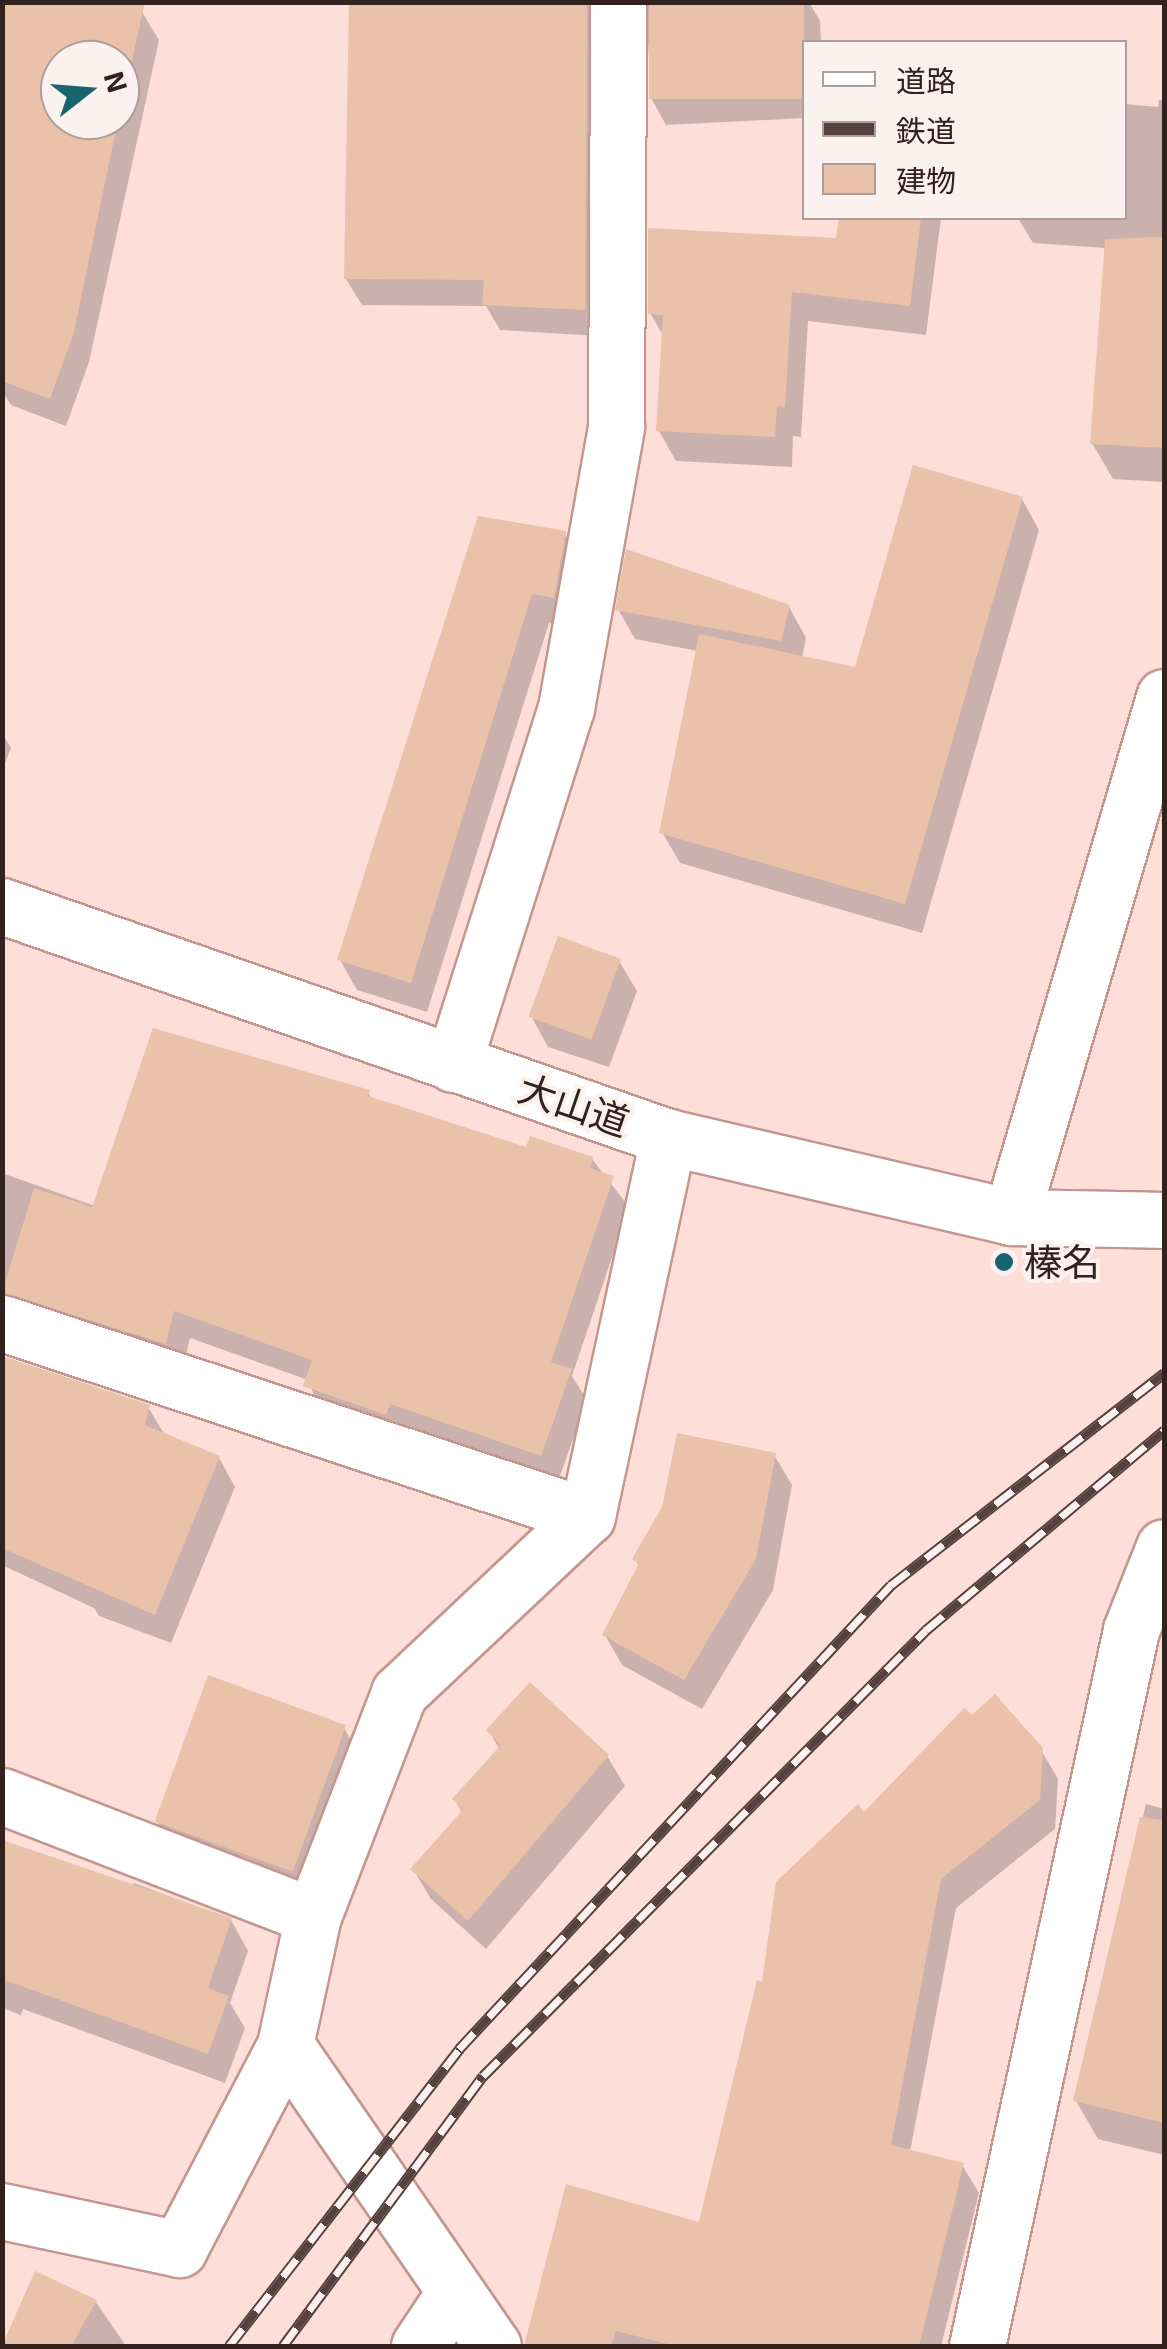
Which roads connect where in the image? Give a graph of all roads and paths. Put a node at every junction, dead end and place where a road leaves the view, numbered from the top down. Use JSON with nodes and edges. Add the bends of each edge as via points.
{"nodes":[{"id":1,"x":618,"y":2,"type":"edge"},
{"id":2,"x":1164,"y":697,"type":"edge"},
{"id":3,"x":2,"y":906,"type":"edge"},
{"id":4,"x":453,"y":1064,"type":"junction"},
{"id":5,"x":668,"y":1137,"type":"junction"},
{"id":6,"x":1011,"y":1218,"type":"junction"},
{"id":7,"x":1164,"y":1220,"type":"edge"},
{"id":8,"x":2,"y":1323,"type":"edge"},
{"id":9,"x":587,"y":1516,"type":"junction"},
{"id":10,"x":1164,"y":1547,"type":"edge"},
{"id":11,"x":2,"y":1796,"type":"edge"},
{"id":12,"x":312,"y":1916,"type":"junction"},
{"id":13,"x":285,"y":2045,"type":"junction"},
{"id":14,"x":2,"y":2211,"type":"edge"},
{"id":15,"x":452,"y":2295,"type":"junction"},
{"id":16,"x":419,"y":2346,"type":"edge"},
{"id":17,"x":493,"y":2346,"type":"edge"},
{"id":18,"x":978,"y":2346,"type":"edge"}],
"edges":[{"from":1,"to":4,"type":"street","via":[[616,426],[566,708]]},
{"from":2,"to":6,"type":"street"},
{"from":3,"to":4,"type":"street","name":"大山道"},
{"from":4,"to":5,"type":"street","name":"大山道"},
{"from":5,"to":6,"type":"street","name":"大山道"},
{"from":5,"to":9,"type":"street"},
{"from":6,"to":7,"type":"street","name":"大山道"},
{"from":8,"to":9,"type":"street"},
{"from":9,"to":12,"type":"street","via":[[400,1693]]},
{"from":10,"to":18,"type":"street","via":[[1131,1630]]},
{"from":11,"to":12,"type":"street"},
{"from":12,"to":13,"type":"street"},
{"from":13,"to":14,"type":"street","via":[[179,2249]]},
{"from":13,"to":15,"type":"street"},
{"from":15,"to":16,"type":"street"},
{"from":15,"to":17,"type":"street"}]}
